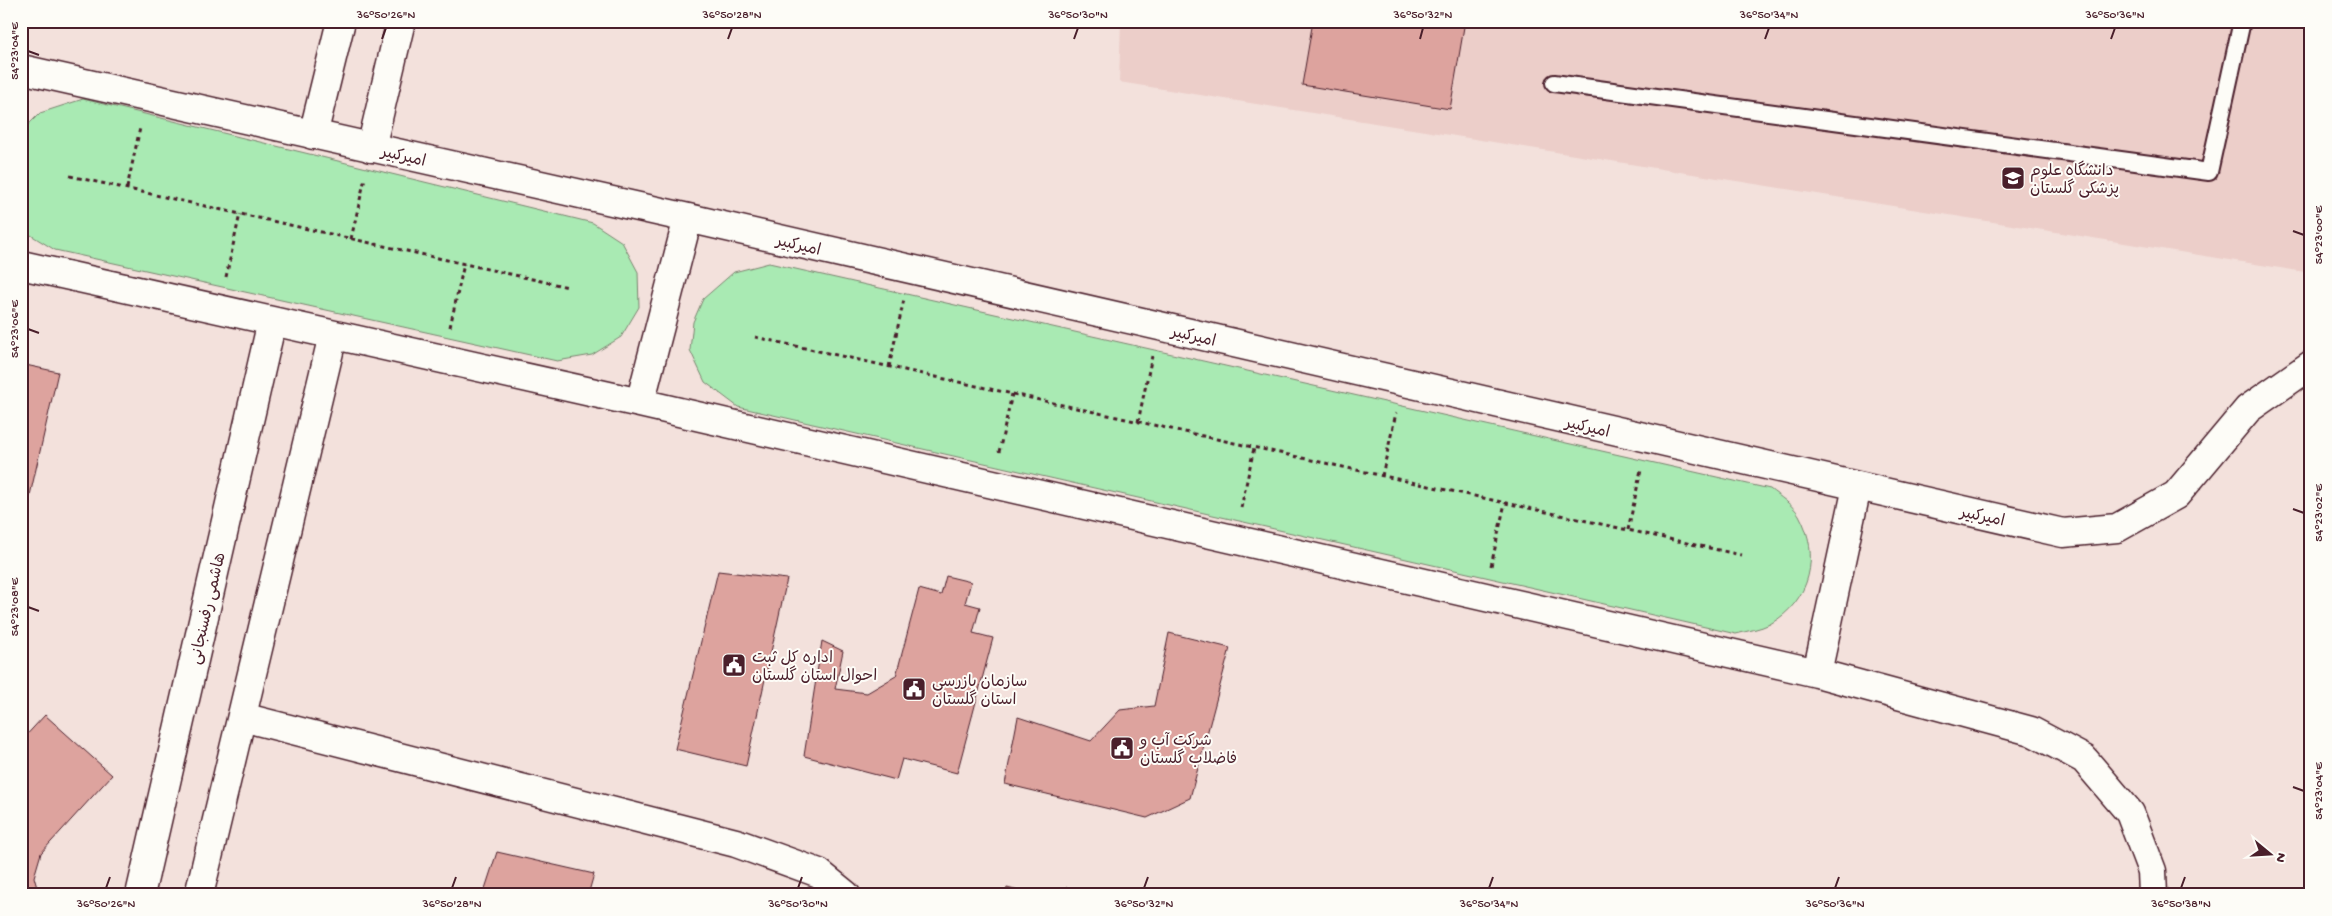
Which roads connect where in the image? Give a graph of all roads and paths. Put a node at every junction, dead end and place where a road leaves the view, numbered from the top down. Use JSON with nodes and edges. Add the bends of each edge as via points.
{"nodes":[{"id":1,"x":341,"y":21,"type":"edge"},
{"id":2,"x":401,"y":21,"type":"edge"},
{"id":3,"x":2242,"y":21,"type":"edge"},
{"id":4,"x":21,"y":69,"type":"edge"},
{"id":5,"x":1554,"y":83,"type":"dead end"},
{"id":6,"x":147,"y":97,"type":"junction"},
{"id":7,"x":313,"y":135,"type":"junction"},
{"id":8,"x":372,"y":148,"type":"junction"},
{"id":9,"x":70,"y":176,"type":"dead end"},
{"id":10,"x":127,"y":188,"type":"junction"},
{"id":11,"x":240,"y":214,"type":"junction"},
{"id":12,"x":688,"y":218,"type":"junction"},
{"id":13,"x":351,"y":239,"type":"junction"},
{"id":14,"x":464,"y":264,"type":"junction"},
{"id":15,"x":21,"y":265,"type":"edge"},
{"id":16,"x":910,"y":270,"type":"junction"},
{"id":17,"x":568,"y":287,"type":"dead end"},
{"id":18,"x":219,"y":309,"type":"junction"},
{"id":19,"x":272,"y":321,"type":"junction"},
{"id":20,"x":1158,"y":327,"type":"junction"},
{"id":21,"x":333,"y":335,"type":"junction"},
{"id":22,"x":755,"y":337,"type":"dead end"},
{"id":23,"x":443,"y":360,"type":"junction"},
{"id":24,"x":2311,"y":365,"type":"edge"},
{"id":25,"x":888,"y":367,"type":"junction"},
{"id":26,"x":1403,"y":383,"type":"junction"},
{"id":27,"x":1012,"y":394,"type":"junction"},
{"id":28,"x":640,"y":403,"type":"junction"},
{"id":29,"x":1138,"y":422,"type":"junction"},
{"id":30,"x":1648,"y":439,"type":"junction"},
{"id":31,"x":1254,"y":448,"type":"junction"},
{"id":32,"x":1382,"y":476,"type":"junction"},
{"id":33,"x":992,"y":484,"type":"junction"},
{"id":34,"x":1856,"y":487,"type":"junction"},
{"id":35,"x":1505,"y":503,"type":"junction"},
{"id":36,"x":1628,"y":530,"type":"junction"},
{"id":37,"x":1234,"y":539,"type":"junction"},
{"id":38,"x":1741,"y":555,"type":"dead end"},
{"id":39,"x":1484,"y":596,"type":"junction"},
{"id":40,"x":1818,"y":673,"type":"junction"},
{"id":41,"x":242,"y":717,"type":"junction"},
{"id":42,"x":140,"y":895,"type":"edge"},
{"id":43,"x":199,"y":895,"type":"edge"},
{"id":44,"x":846,"y":895,"type":"edge"},
{"id":45,"x":2154,"y":895,"type":"edge"}],
"edges":[{"from":1,"to":7,"type":"main road"},
{"from":2,"to":8,"type":"main road"},
{"from":3,"to":5,"type":"lane","via":[[2209,172]]},
{"from":4,"to":6,"type":"main road","name":"امیرکبیر"},
{"from":6,"to":7,"type":"main road","name":"امیرکبیر"},
{"from":6,"to":10,"type":"path"},
{"from":7,"to":8,"type":"main road","name":"امیرکبیر"},
{"from":8,"to":12,"type":"main road","name":"امیرکبیر"},
{"from":8,"to":13,"type":"path"},
{"from":9,"to":10,"type":"path"},
{"from":10,"to":11,"type":"path"},
{"from":11,"to":13,"type":"path"},
{"from":11,"to":18,"type":"path"},
{"from":12,"to":16,"type":"main road","name":"امیرکبیر"},
{"from":12,"to":28,"type":"main road"},
{"from":13,"to":14,"type":"path"},
{"from":14,"to":17,"type":"path"},
{"from":14,"to":23,"type":"path"},
{"from":15,"to":18,"type":"main road"},
{"from":16,"to":20,"type":"main road","name":"امیرکبیر"},
{"from":16,"to":25,"type":"path"},
{"from":18,"to":19,"type":"main road"},
{"from":19,"to":21,"type":"main road"},
{"from":19,"to":42,"type":"main road","name":"هاشمی رفسنجانی"},
{"from":20,"to":26,"type":"main road","name":"امیرکبیر"},
{"from":20,"to":29,"type":"path"},
{"from":21,"to":23,"type":"main road"},
{"from":21,"to":41,"type":"main road"},
{"from":22,"to":25,"type":"path"},
{"from":23,"to":28,"type":"main road"},
{"from":24,"to":34,"type":"main road","name":"امیرکبیر","via":[[2248,409],[2176,495],[2117,528],[2063,533]]},
{"from":25,"to":27,"type":"path"},
{"from":26,"to":30,"type":"main road","name":"امیرکبیر"},
{"from":26,"to":32,"type":"path"},
{"from":27,"to":29,"type":"path"},
{"from":27,"to":33,"type":"path"},
{"from":28,"to":33,"type":"main road"},
{"from":29,"to":31,"type":"path"},
{"from":30,"to":34,"type":"main road","name":"امیرکبیر"},
{"from":30,"to":36,"type":"path"},
{"from":31,"to":32,"type":"path"},
{"from":31,"to":37,"type":"path"},
{"from":32,"to":35,"type":"path"},
{"from":33,"to":37,"type":"main road"},
{"from":34,"to":40,"type":"main road"},
{"from":35,"to":36,"type":"path"},
{"from":35,"to":39,"type":"path"},
{"from":36,"to":38,"type":"path"},
{"from":37,"to":39,"type":"main road"},
{"from":39,"to":40,"type":"main road"},
{"from":40,"to":45,"type":"main road","via":[[2031,731],[2084,759],[2130,813],[2152,871]]},
{"from":41,"to":43,"type":"main road"},
{"from":41,"to":44,"type":"main road","via":[[736,843],[818,873]]}]}
